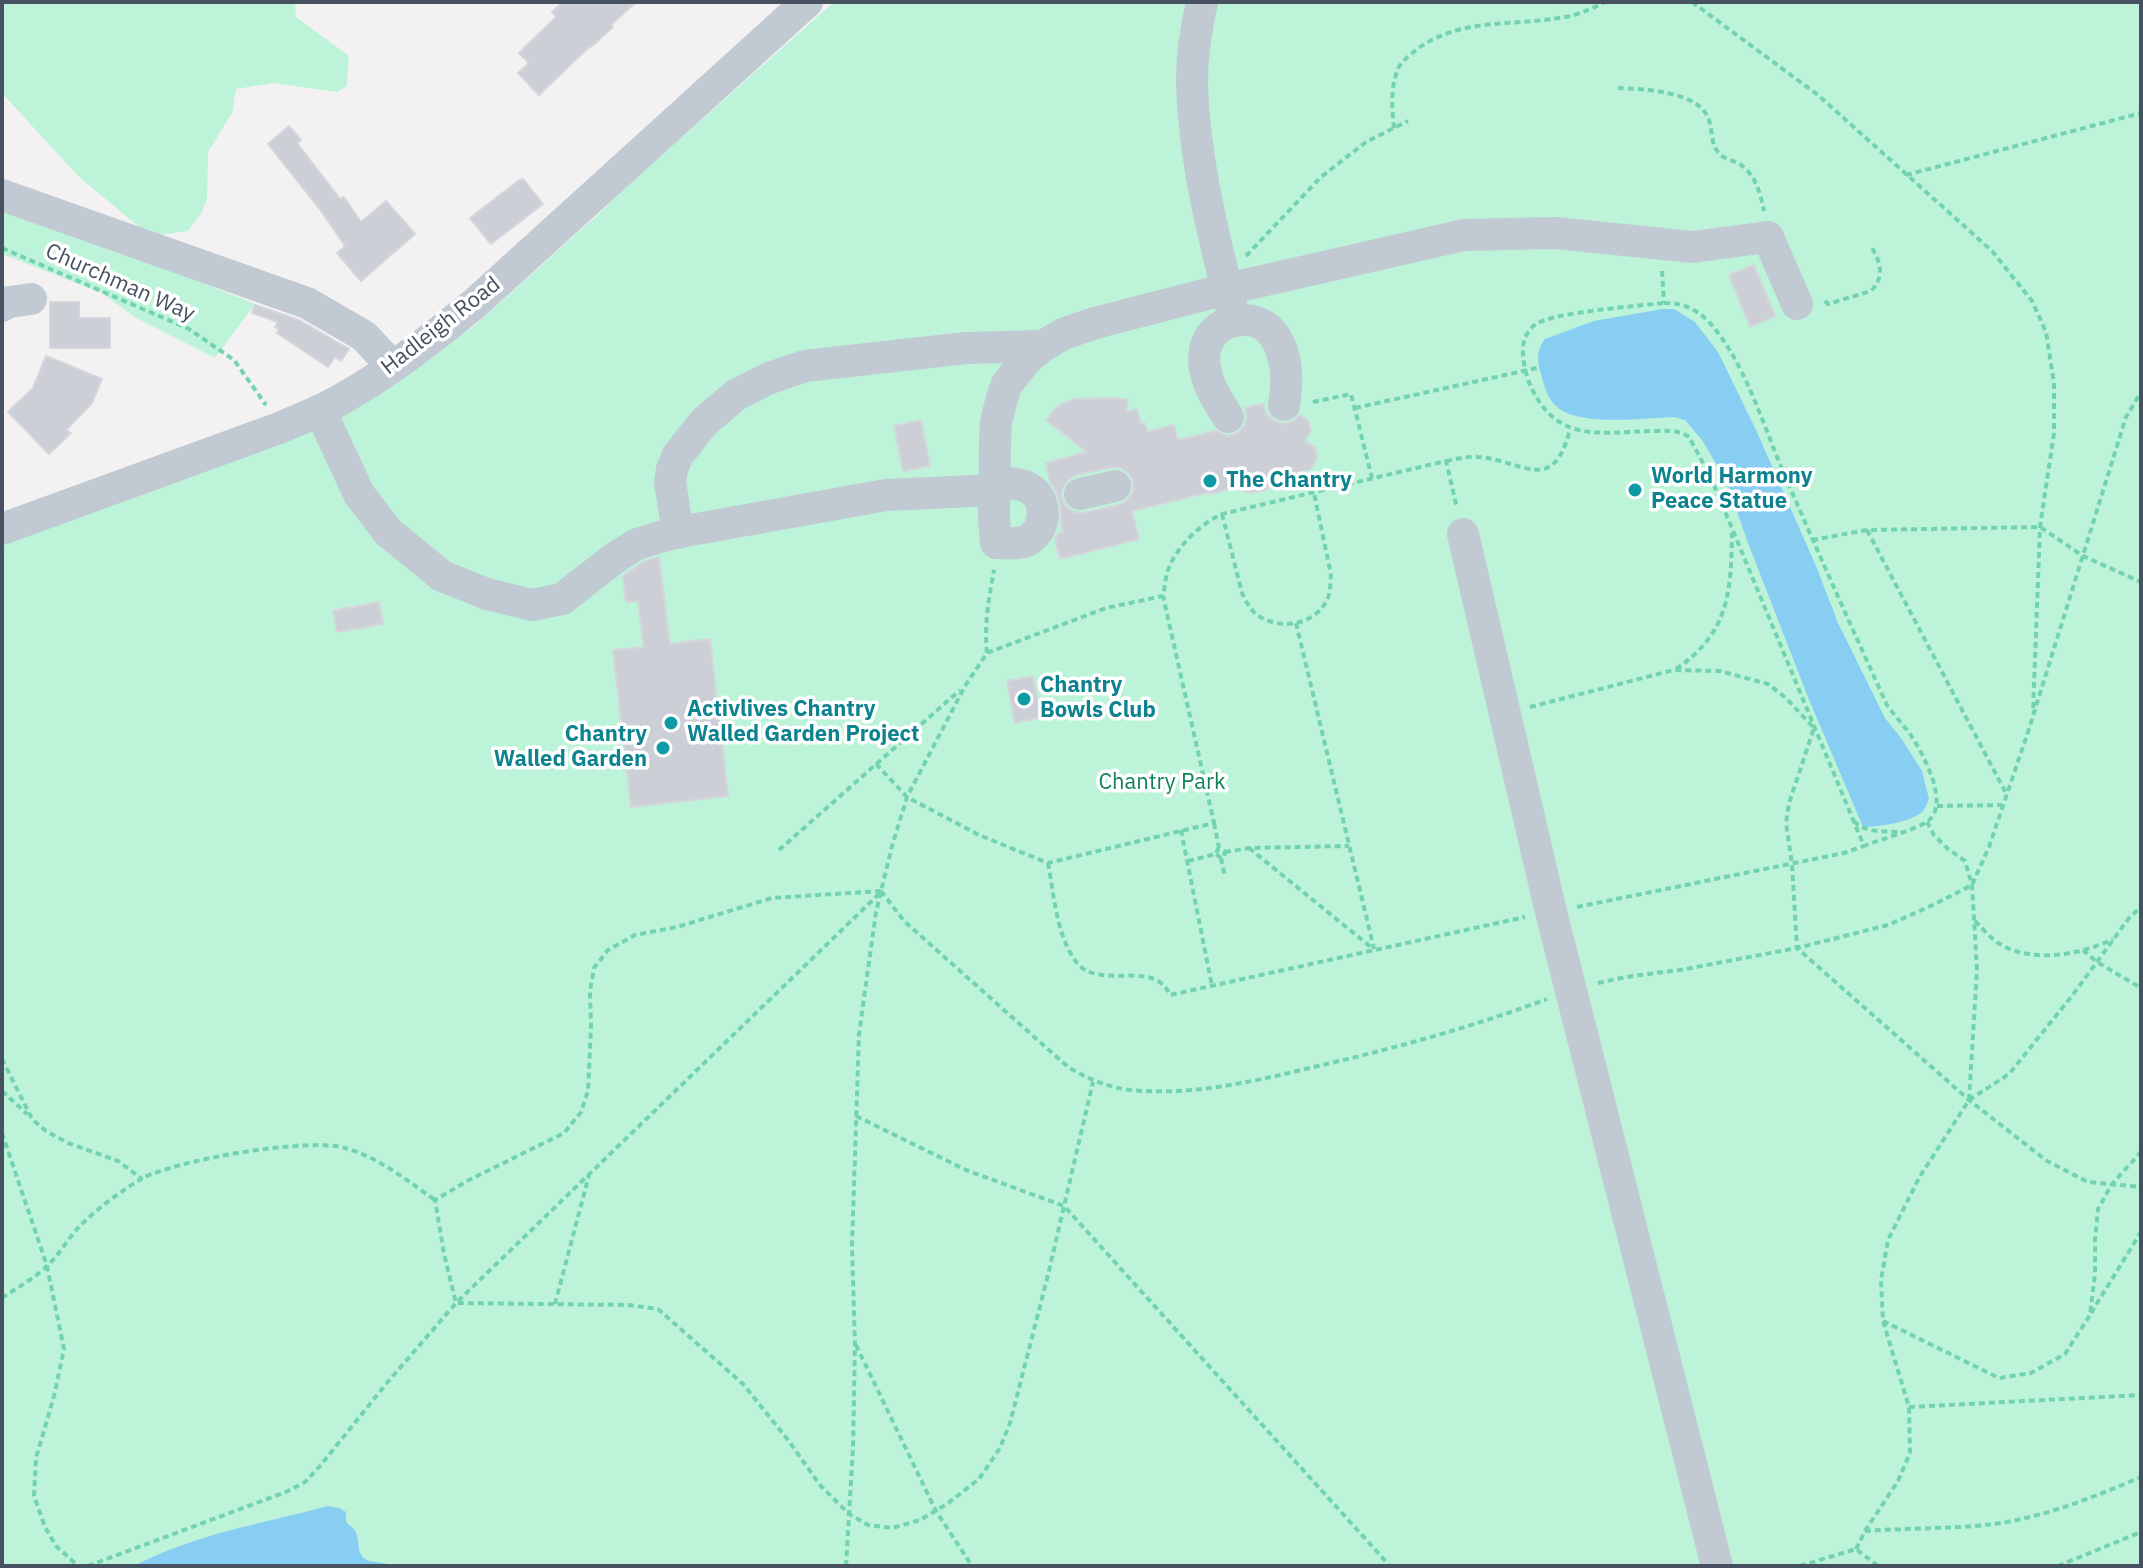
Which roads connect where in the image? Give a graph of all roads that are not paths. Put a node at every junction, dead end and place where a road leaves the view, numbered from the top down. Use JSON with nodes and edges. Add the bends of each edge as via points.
{"nodes":[{"id":1,"x":807,"y":2,"type":"edge"},
{"id":2,"x":1202,"y":2,"type":"edge"},
{"id":3,"x":2,"y":195,"type":"edge"},
{"id":4,"x":1227,"y":289,"type":"junction"},
{"id":5,"x":1797,"y":304,"type":"road end"},
{"id":6,"x":1235,"y":321,"type":"junction"},
{"id":7,"x":1054,"y":335,"type":"junction"},
{"id":8,"x":392,"y":366,"type":"junction"},
{"id":9,"x":1286,"y":394,"type":"road end"},
{"id":10,"x":320,"y":410,"type":"junction"},
{"id":11,"x":1228,"y":417,"type":"dead end"},
{"id":12,"x":995,"y":486,"type":"junction"},
{"id":13,"x":1115,"y":486,"type":"dead end"},
{"id":14,"x":1059,"y":499,"type":"junction"},
{"id":15,"x":2,"y":529,"type":"edge"},
{"id":16,"x":678,"y":533,"type":"junction"},
{"id":17,"x":1463,"y":534,"type":"road end"},
{"id":18,"x":1717,"y":1566,"type":"edge"}],
"edges":[{"from":1,"to":8,"type":"street","name":"Hadleigh Road","via":[[473,305]]},
{"from":2,"to":4,"type":"street","via":[[1192,80],[1194,126]]},
{"from":3,"to":8,"type":"street","via":[[307,303],[364,336]]},
{"from":4,"to":5,"type":"street","via":[[1464,235],[1556,233],[1692,247],[1768,237]]},
{"from":4,"to":6,"type":"street"},
{"from":4,"to":7,"type":"street"},
{"from":6,"to":9,"type":"street","via":[[1261,323],[1271,330],[1283,356]]},
{"from":6,"to":11,"type":"street","via":[[1218,329],[1206,345],[1211,387]]},
{"from":7,"to":12,"type":"street","via":[[1007,384],[996,422]]},
{"from":7,"to":16,"type":"street","via":[[805,366],[736,395],[704,422],[672,469]]},
{"from":8,"to":10,"type":"street","name":"Hadleigh Road"},
{"from":10,"to":15,"type":"street","name":"Hadleigh Road"},
{"from":10,"to":16,"type":"street","via":[[359,494],[388,532],[442,576],[487,594],[532,605],[562,599],[637,544]]},
{"from":12,"to":14,"type":"street","via":[[1012,483]]},
{"from":12,"to":14,"type":"street","via":[[996,543],[1032,538]]},
{"from":12,"to":16,"type":"street","via":[[886,495]]},
{"from":13,"to":14,"type":"street"},
{"from":17,"to":18,"type":"street","via":[[1551,912]]}]}
